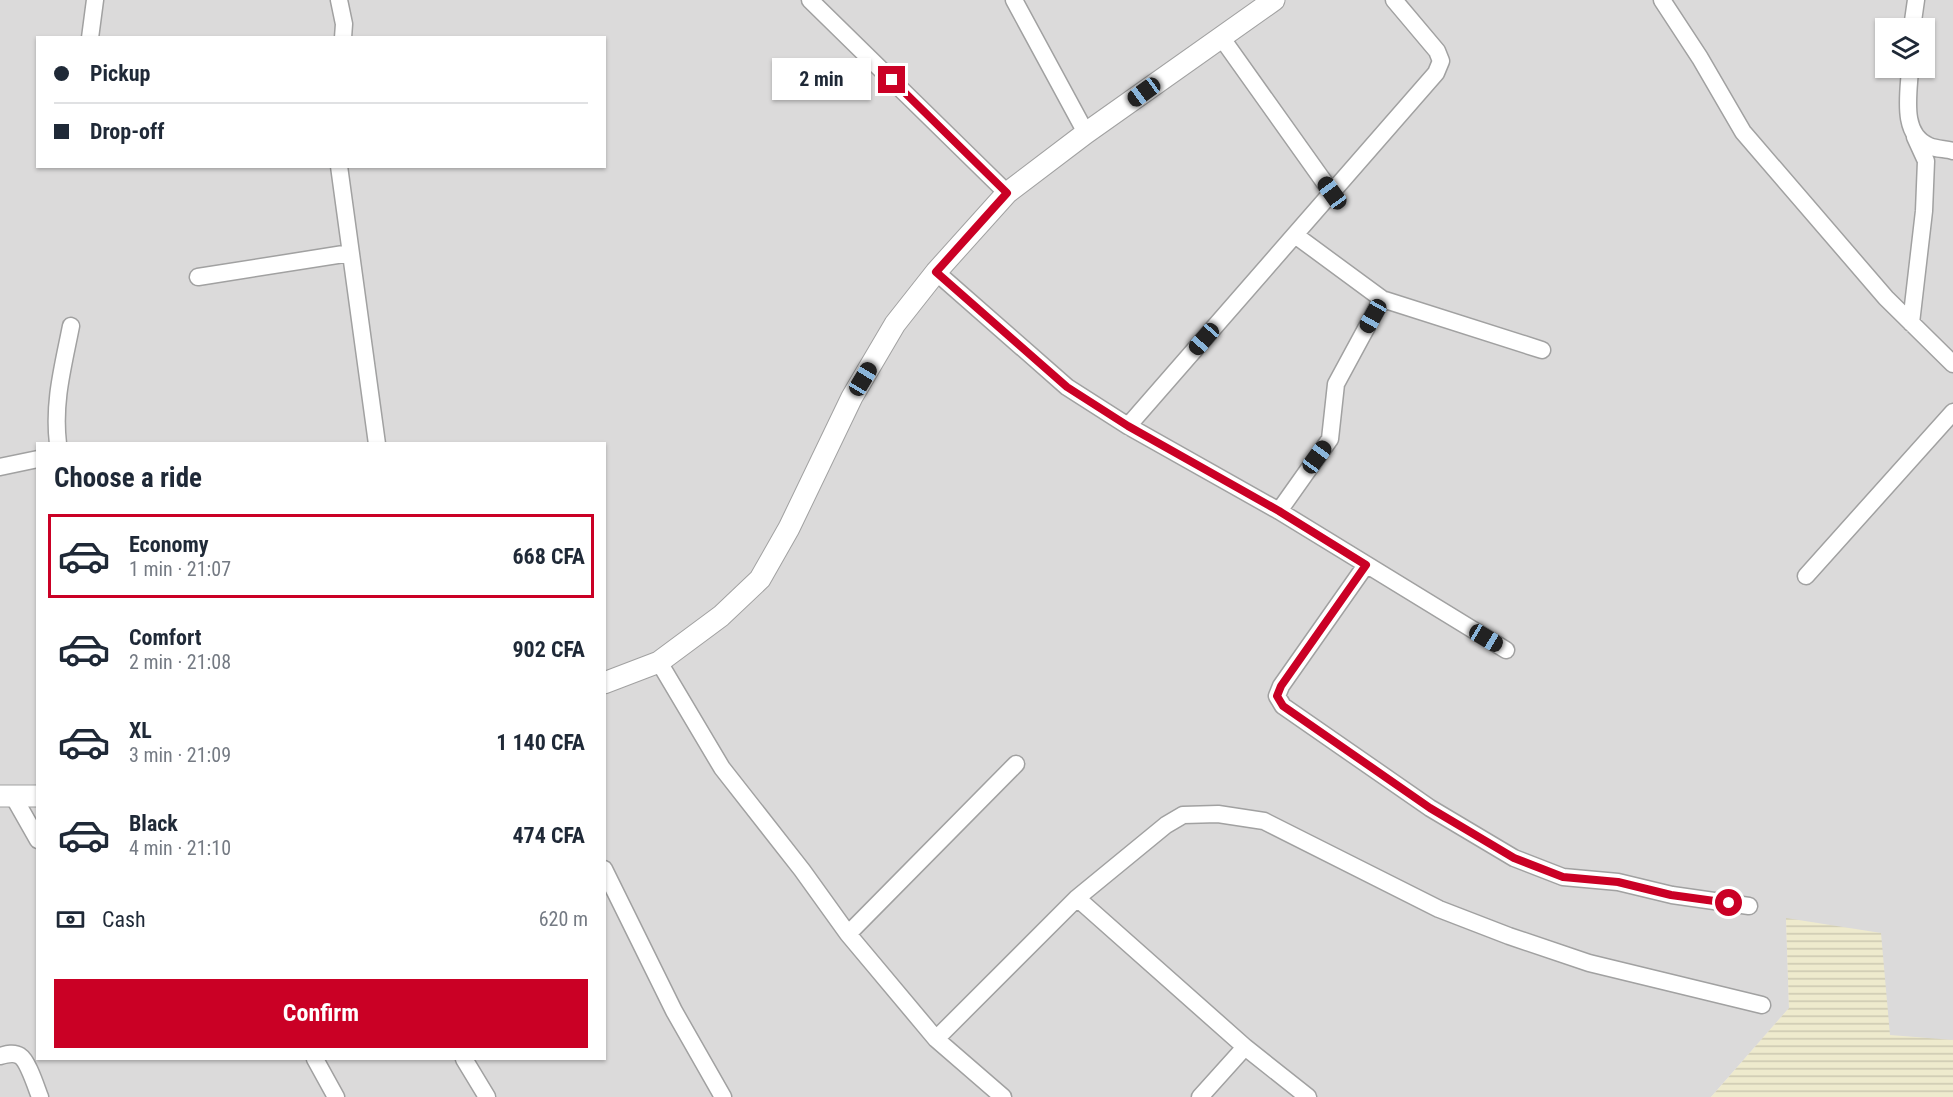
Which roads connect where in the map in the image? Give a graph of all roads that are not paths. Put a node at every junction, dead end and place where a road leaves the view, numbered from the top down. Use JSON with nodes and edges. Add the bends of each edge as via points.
{"nodes":[{"id":1,"x":95,"y":0,"type":"edge"},
{"id":2,"x":339,"y":0,"type":"edge"},
{"id":3,"x":810,"y":0,"type":"edge"},
{"id":4,"x":1014,"y":0,"type":"edge"},
{"id":5,"x":1394,"y":0,"type":"edge"},
{"id":6,"x":1662,"y":0,"type":"edge"},
{"id":7,"x":1916,"y":0,"type":"edge"},
{"id":8,"x":1270,"y":1,"type":"edge"},
{"id":9,"x":1913,"y":18,"type":"edge"},
{"id":10,"x":90,"y":36,"type":"edge"},
{"id":11,"x":344,"y":36,"type":"edge"},
{"id":12,"x":1221,"y":37,"type":"junction"},
{"id":13,"x":1910,"y":78,"type":"edge"},
{"id":14,"x":1086,"y":133,"type":"junction"},
{"id":15,"x":1915,"y":137,"type":"junction"},
{"id":16,"x":1953,"y":151,"type":"edge"},
{"id":17,"x":339,"y":168,"type":"edge"},
{"id":18,"x":1007,"y":193,"type":"junction"},
{"id":19,"x":1332,"y":193,"type":"junction"},
{"id":20,"x":1295,"y":235,"type":"junction"},
{"id":21,"x":350,"y":253,"type":"junction"},
{"id":22,"x":936,"y":272,"type":"junction"},
{"id":23,"x":198,"y":277,"type":"dead end"},
{"id":24,"x":1382,"y":299,"type":"junction"},
{"id":25,"x":1911,"y":323,"type":"junction"},
{"id":26,"x":71,"y":326,"type":"dead end"},
{"id":27,"x":1542,"y":350,"type":"dead end"},
{"id":28,"x":1953,"y":364,"type":"edge"},
{"id":29,"x":1953,"y":412,"type":"edge"},
{"id":30,"x":1128,"y":426,"type":"junction"},
{"id":31,"x":58,"y":442,"type":"edge"},
{"id":32,"x":377,"y":442,"type":"edge"},
{"id":33,"x":36,"y":459,"type":"edge"},
{"id":34,"x":0,"y":466,"type":"edge"},
{"id":35,"x":1279,"y":511,"type":"junction"},
{"id":36,"x":1366,"y":565,"type":"junction"},
{"id":37,"x":1806,"y":576,"type":"dead end"},
{"id":38,"x":1506,"y":650,"type":"dead end"},
{"id":39,"x":659,"y":662,"type":"junction"},
{"id":40,"x":606,"y":681,"type":"edge"},
{"id":41,"x":1017,"y":764,"type":"dead end"},
{"id":42,"x":7,"y":796,"type":"edge"},
{"id":43,"x":36,"y":796,"type":"edge"},
{"id":44,"x":36,"y":837,"type":"edge"},
{"id":45,"x":606,"y":873,"type":"edge"},
{"id":46,"x":1077,"y":898,"type":"junction"},
{"id":47,"x":1749,"y":906,"type":"dead end"},
{"id":48,"x":848,"y":934,"type":"junction"},
{"id":49,"x":1762,"y":1005,"type":"dead end"},
{"id":50,"x":936,"y":1039,"type":"junction"},
{"id":51,"x":1245,"y":1047,"type":"junction"},
{"id":52,"x":0,"y":1056,"type":"edge"},
{"id":53,"x":316,"y":1060,"type":"edge"},
{"id":54,"x":465,"y":1060,"type":"edge"},
{"id":55,"x":40,"y":1097,"type":"edge"},
{"id":56,"x":336,"y":1097,"type":"edge"},
{"id":57,"x":487,"y":1097,"type":"edge"},
{"id":58,"x":723,"y":1097,"type":"edge"},
{"id":59,"x":1003,"y":1097,"type":"edge"},
{"id":60,"x":1200,"y":1097,"type":"edge"},
{"id":61,"x":1308,"y":1097,"type":"edge"}],
"edges":[{"from":1,"to":10,"type":"street"},
{"from":2,"to":11,"type":"street"},
{"from":3,"to":18,"type":"street"},
{"from":4,"to":14,"type":"street"},
{"from":5,"to":19,"type":"street","via":[[1441,61],[1436,73]]},
{"from":6,"to":25,"type":"street","via":[[1743,132]]},
{"from":7,"to":9,"type":"street"},
{"from":8,"to":12,"type":"street"},
{"from":12,"to":14,"type":"street"},
{"from":12,"to":19,"type":"street"},
{"from":13,"to":15,"type":"street","via":[[1909,120]]},
{"from":14,"to":18,"type":"street"},
{"from":15,"to":16,"type":"street","via":[[1930,147]]},
{"from":15,"to":25,"type":"street","via":[[1926,161]]},
{"from":17,"to":21,"type":"street"},
{"from":18,"to":22,"type":"street"},
{"from":19,"to":20,"type":"street"},
{"from":20,"to":24,"type":"street"},
{"from":20,"to":30,"type":"street"},
{"from":21,"to":23,"type":"street"},
{"from":21,"to":32,"type":"street"},
{"from":22,"to":30,"type":"street","via":[[1067,387]]},
{"from":22,"to":39,"type":"street","via":[[895,324],[852,397],[789,528],[759,579],[721,616]]},
{"from":24,"to":27,"type":"street"},
{"from":24,"to":35,"type":"street","via":[[1336,384],[1330,439]]},
{"from":25,"to":28,"type":"street"},
{"from":26,"to":31,"type":"street","via":[[56,399]]},
{"from":29,"to":37,"type":"street"},
{"from":30,"to":35,"type":"street"},
{"from":33,"to":34,"type":"street"},
{"from":35,"to":36,"type":"street"},
{"from":36,"to":38,"type":"street"},
{"from":36,"to":47,"type":"street","via":[[1281,686],[1277,696],[1283,706],[1430,808],[1514,858],[1563,877],[1618,882],[1671,895]]},
{"from":39,"to":40,"type":"street"},
{"from":39,"to":48,"type":"street","via":[[722,768]]},
{"from":41,"to":48,"type":"street"},
{"from":42,"to":43,"type":"street"},
{"from":42,"to":44,"type":"street"},
{"from":45,"to":58,"type":"street","via":[[674,1011]]},
{"from":46,"to":49,"type":"street","via":[[1183,815],[1218,814],[1264,821],[1439,909],[1509,936],[1589,963]]},
{"from":46,"to":50,"type":"street"},
{"from":46,"to":51,"type":"street"},
{"from":48,"to":50,"type":"street"},
{"from":50,"to":59,"type":"street"},
{"from":51,"to":60,"type":"street"},
{"from":51,"to":61,"type":"street"},
{"from":52,"to":55,"type":"street","via":[[20,1055]]},
{"from":53,"to":56,"type":"street"},
{"from":54,"to":57,"type":"street"}]}
